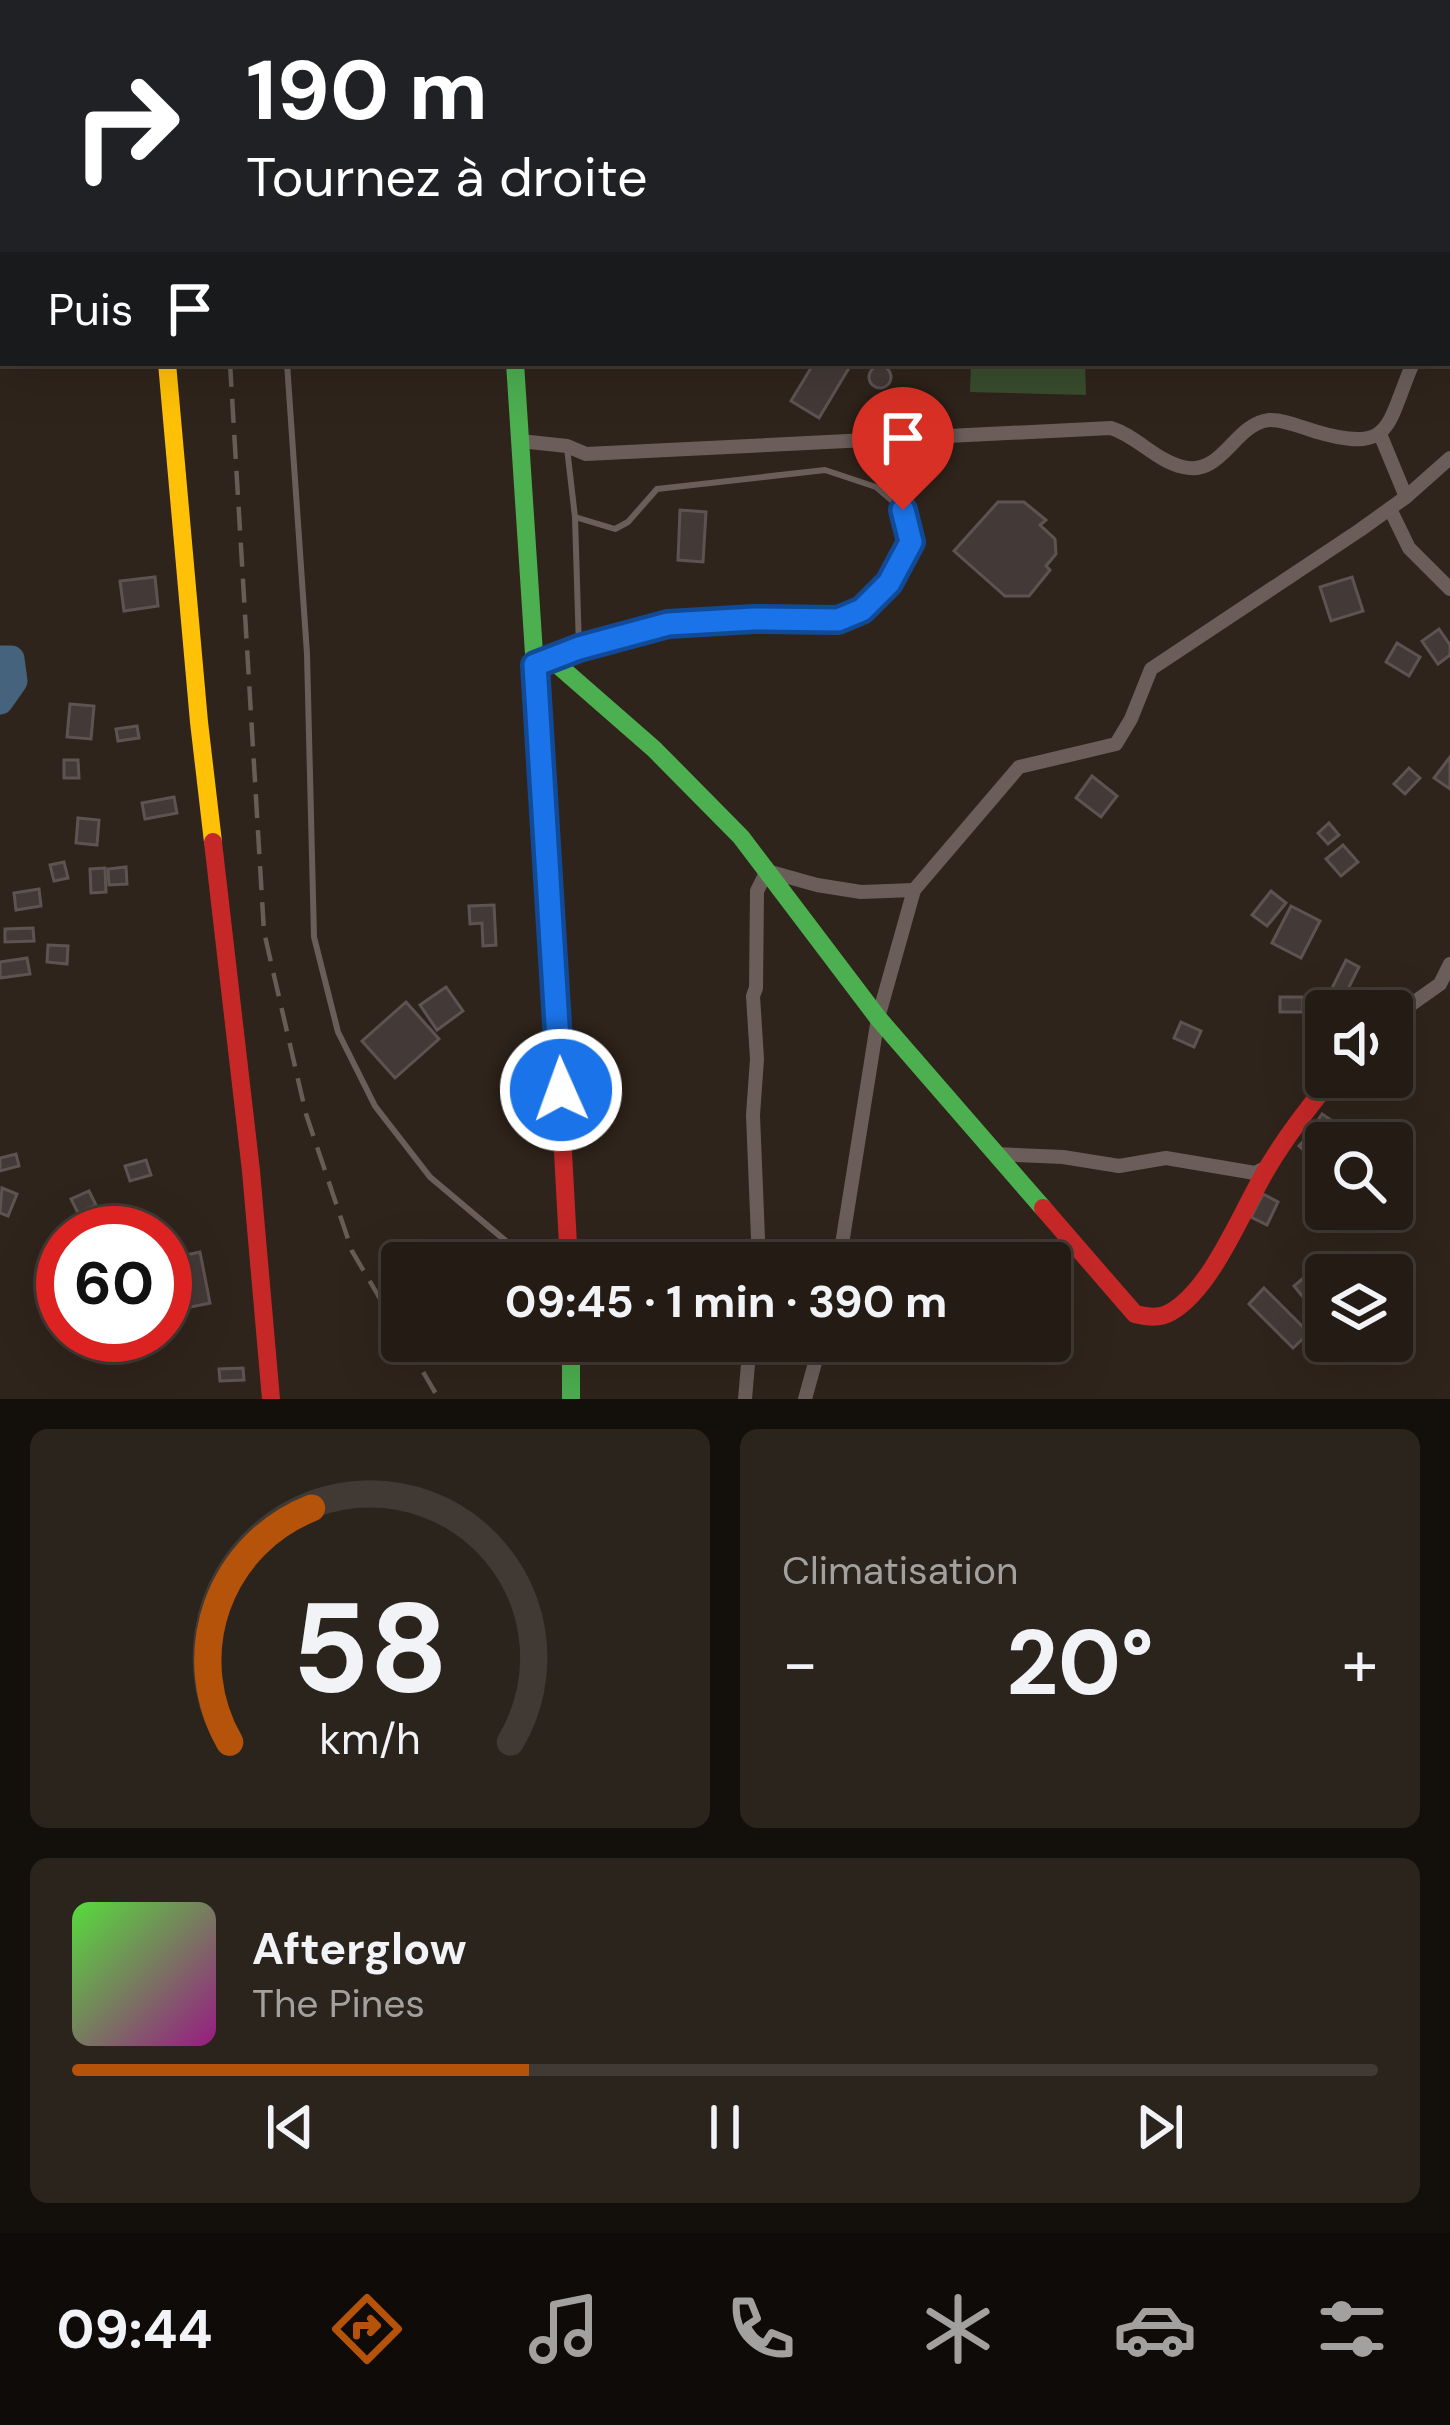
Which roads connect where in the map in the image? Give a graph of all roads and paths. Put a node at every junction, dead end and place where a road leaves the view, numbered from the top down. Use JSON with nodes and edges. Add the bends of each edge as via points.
{"nodes":[{"id":1,"x":167,"y":366,"type":"edge"},
{"id":2,"x":287,"y":366,"type":"edge"},
{"id":3,"x":515,"y":366,"type":"edge"},
{"id":4,"x":1412,"y":366,"type":"edge"},
{"id":5,"x":1380,"y":434,"type":"junction"},
{"id":6,"x":520,"y":441,"type":"junction"},
{"id":7,"x":567,"y":446,"type":"junction"},
{"id":8,"x":1450,"y":458,"type":"edge"},
{"id":9,"x":1406,"y":497,"type":"junction"},
{"id":10,"x":1390,"y":509,"type":"junction"},
{"id":11,"x":575,"y":517,"type":"junction"},
{"id":12,"x":1450,"y":589,"type":"edge"},
{"id":13,"x":579,"y":648,"type":"junction"},
{"id":14,"x":543,"y":662,"type":"junction"},
{"id":15,"x":766,"y":871,"type":"junction"},
{"id":16,"x":914,"y":890,"type":"junction"},
{"id":17,"x":1450,"y":964,"type":"edge"},
{"id":18,"x":1413,"y":1003,"type":"edge"},
{"id":19,"x":878,"y":1018,"type":"junction"},
{"id":20,"x":1318,"y":1098,"type":"edge"},
{"id":21,"x":996,"y":1154,"type":"junction"},
{"id":22,"x":1268,"y":1167,"type":"junction"},
{"id":23,"x":507,"y":1242,"type":"edge"},
{"id":24,"x":568,"y":1242,"type":"edge"},
{"id":25,"x":758,"y":1242,"type":"edge"},
{"id":26,"x":839,"y":1242,"type":"edge"},
{"id":27,"x":571,"y":1362,"type":"edge"},
{"id":28,"x":750,"y":1362,"type":"edge"},
{"id":29,"x":815,"y":1362,"type":"edge"},
{"id":30,"x":271,"y":1399,"type":"edge"},
{"id":31,"x":571,"y":1399,"type":"edge"},
{"id":32,"x":746,"y":1399,"type":"edge"},
{"id":33,"x":805,"y":1399,"type":"edge"}],
"edges":[{"from":1,"to":30,"type":"street"},
{"from":2,"to":23,"type":"lane","via":[[307,654],[314,937],[338,1032],[376,1106],[430,1178]]},
{"from":3,"to":6,"type":"street"},
{"from":4,"to":5,"type":"street"},
{"from":5,"to":7,"type":"street","via":[[1365,441],[1269,420],[1204,467],[1184,468],[1111,428],[586,454]]},
{"from":5,"to":9,"type":"street"},
{"from":6,"to":7,"type":"street"},
{"from":6,"to":14,"type":"street"},
{"from":7,"to":11,"type":"lane"},
{"from":8,"to":9,"type":"street"},
{"from":9,"to":10,"type":"street"},
{"from":10,"to":12,"type":"street","via":[[1409,548]]},
{"from":10,"to":16,"type":"street","via":[[1150,669],[1116,744],[1019,766]]},
{"from":11,"to":13,"type":"lane"},
{"from":11,"to":13,"type":"lane","via":[[615,529],[657,489],[825,470],[875,487],[903,510],[911,542],[889,583],[838,620],[668,624]]},
{"from":13,"to":14,"type":"lane"},
{"from":14,"to":15,"type":"street","via":[[654,749]]},
{"from":14,"to":24,"type":"street"},
{"from":15,"to":16,"type":"street","via":[[861,892]]},
{"from":15,"to":19,"type":"street"},
{"from":15,"to":25,"type":"street","via":[[757,891],[753,996]]},
{"from":16,"to":19,"type":"street"},
{"from":17,"to":18,"type":"street","via":[[1440,984]]},
{"from":19,"to":21,"type":"street"},
{"from":19,"to":26,"type":"street"},
{"from":20,"to":22,"type":"street"},
{"from":21,"to":22,"type":"street","via":[[1119,1166],[1166,1158],[1255,1174]]},
{"from":21,"to":22,"type":"street","via":[[1135,1314],[1154,1318],[1198,1285]]},
{"from":27,"to":31,"type":"street"},
{"from":28,"to":32,"type":"street"},
{"from":29,"to":33,"type":"street"}]}
